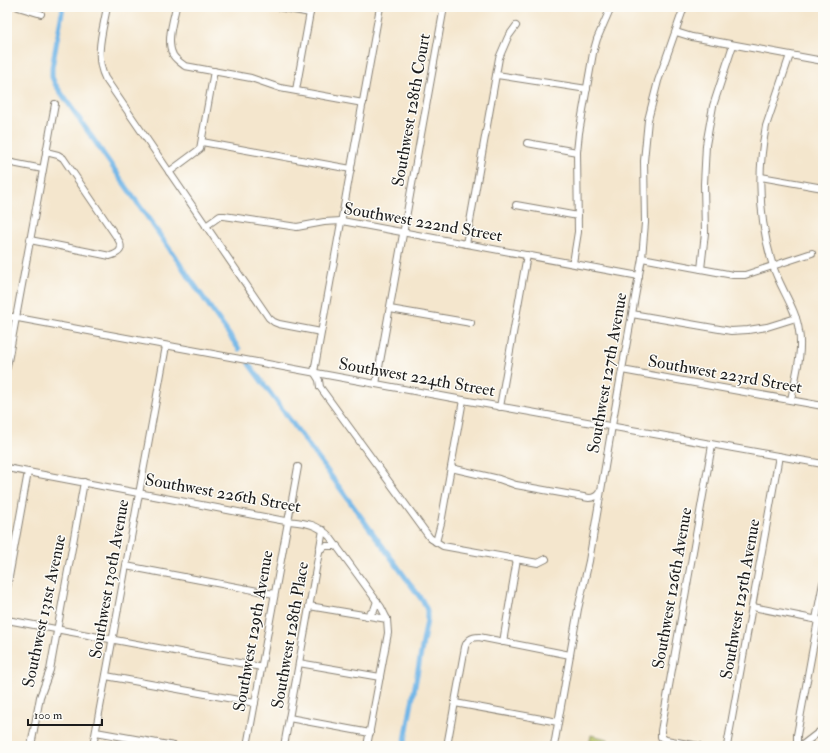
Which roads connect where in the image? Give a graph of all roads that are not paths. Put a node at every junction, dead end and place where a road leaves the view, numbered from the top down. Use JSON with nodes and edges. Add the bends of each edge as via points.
{"nodes":[{"id":1,"x":18,"y":7,"type":"edge"},
{"id":2,"x":107,"y":7,"type":"edge"},
{"id":3,"x":176,"y":7,"type":"edge"},
{"id":4,"x":278,"y":7,"type":"edge"},
{"id":5,"x":380,"y":7,"type":"edge"},
{"id":6,"x":444,"y":7,"type":"edge"},
{"id":7,"x":611,"y":7,"type":"edge"},
{"id":8,"x":684,"y":7,"type":"edge"},
{"id":9,"x":310,"y":10,"type":"edge"},
{"id":10,"x":41,"y":14,"type":"dead end"},
{"id":11,"x":516,"y":26,"type":"dead end"},
{"id":12,"x":676,"y":32,"type":"junction"},
{"id":13,"x":733,"y":45,"type":"junction"},
{"id":14,"x":790,"y":55,"type":"junction"},
{"id":15,"x":823,"y":61,"type":"edge"},
{"id":16,"x":214,"y":71,"type":"junction"},
{"id":17,"x":496,"y":75,"type":"junction"},
{"id":18,"x":587,"y":89,"type":"junction"},
{"id":19,"x":296,"y":90,"type":"junction"},
{"id":20,"x":363,"y":103,"type":"junction"},
{"id":21,"x":55,"y":104,"type":"dead end"},
{"id":22,"x":202,"y":142,"type":"junction"},
{"id":23,"x":527,"y":143,"type":"dead end"},
{"id":24,"x":46,"y":152,"type":"junction"},
{"id":25,"x":576,"y":152,"type":"junction"},
{"id":26,"x":7,"y":162,"type":"edge"},
{"id":27,"x":43,"y":169,"type":"junction"},
{"id":28,"x":351,"y":169,"type":"junction"},
{"id":29,"x":168,"y":172,"type":"junction"},
{"id":30,"x":760,"y":177,"type":"junction"},
{"id":31,"x":823,"y":188,"type":"edge"},
{"id":32,"x":516,"y":205,"type":"dead end"},
{"id":33,"x":578,"y":216,"type":"junction"},
{"id":34,"x":342,"y":221,"type":"junction"},
{"id":35,"x":206,"y":226,"type":"junction"},
{"id":36,"x":403,"y":233,"type":"junction"},
{"id":37,"x":30,"y":240,"type":"junction"},
{"id":38,"x":466,"y":244,"type":"junction"},
{"id":39,"x":812,"y":253,"type":"dead end"},
{"id":40,"x":528,"y":255,"type":"junction"},
{"id":41,"x":642,"y":258,"type":"junction"},
{"id":42,"x":573,"y":264,"type":"junction"},
{"id":43,"x":773,"y":266,"type":"junction"},
{"id":44,"x":701,"y":269,"type":"junction"},
{"id":45,"x":639,"y":276,"type":"junction"},
{"id":46,"x":390,"y":308,"type":"junction"},
{"id":47,"x":632,"y":314,"type":"junction"},
{"id":48,"x":7,"y":316,"type":"edge"},
{"id":49,"x":17,"y":318,"type":"junction"},
{"id":50,"x":796,"y":318,"type":"junction"},
{"id":51,"x":471,"y":323,"type":"dead end"},
{"id":52,"x":321,"y":332,"type":"junction"},
{"id":53,"x":166,"y":346,"type":"junction"},
{"id":54,"x":7,"y":367,"type":"edge"},
{"id":55,"x":622,"y":370,"type":"junction"},
{"id":56,"x":314,"y":372,"type":"junction"},
{"id":57,"x":376,"y":384,"type":"junction"},
{"id":58,"x":463,"y":400,"type":"junction"},
{"id":59,"x":791,"y":400,"type":"junction"},
{"id":60,"x":823,"y":406,"type":"edge"},
{"id":61,"x":500,"y":407,"type":"junction"},
{"id":62,"x":612,"y":427,"type":"junction"},
{"id":63,"x":712,"y":445,"type":"junction"},
{"id":64,"x":779,"y":456,"type":"junction"},
{"id":65,"x":823,"y":464,"type":"edge"},
{"id":66,"x":298,"y":467,"type":"dead end"},
{"id":67,"x":7,"y":468,"type":"edge"},
{"id":68,"x":451,"y":468,"type":"junction"},
{"id":69,"x":28,"y":472,"type":"junction"},
{"id":70,"x":84,"y":482,"type":"junction"},
{"id":71,"x":602,"y":488,"type":"junction"},
{"id":72,"x":139,"y":492,"type":"junction"},
{"id":73,"x":288,"y":521,"type":"junction"},
{"id":74,"x":323,"y":530,"type":"junction"},
{"id":75,"x":436,"y":542,"type":"junction"},
{"id":76,"x":337,"y":546,"type":"junction"},
{"id":77,"x":320,"y":550,"type":"junction"},
{"id":78,"x":517,"y":559,"type":"junction"},
{"id":79,"x":546,"y":559,"type":"dead end"},
{"id":80,"x":126,"y":566,"type":"junction"},
{"id":81,"x":823,"y":583,"type":"edge"},
{"id":82,"x":7,"y":588,"type":"edge"},
{"id":83,"x":274,"y":594,"type":"junction"},
{"id":84,"x":376,"y":600,"type":"junction"},
{"id":85,"x":309,"y":606,"type":"junction"},
{"id":86,"x":753,"y":607,"type":"junction"},
{"id":87,"x":367,"y":616,"type":"junction"},
{"id":88,"x":7,"y":620,"type":"edge"},
{"id":89,"x":387,"y":620,"type":"junction"},
{"id":90,"x":819,"y":620,"type":"edge"},
{"id":91,"x":57,"y":630,"type":"junction"},
{"id":92,"x":112,"y":640,"type":"junction"},
{"id":93,"x":503,"y":642,"type":"junction"},
{"id":94,"x":570,"y":654,"type":"junction"},
{"id":95,"x":299,"y":663,"type":"junction"},
{"id":96,"x":261,"y":667,"type":"junction"},
{"id":97,"x":106,"y":676,"type":"junction"},
{"id":98,"x":380,"y":677,"type":"junction"},
{"id":99,"x":255,"y":703,"type":"junction"},
{"id":100,"x":455,"y":703,"type":"junction"},
{"id":101,"x":289,"y":718,"type":"junction"},
{"id":102,"x":558,"y":722,"type":"junction"},
{"id":103,"x":823,"y":729,"type":"edge"},
{"id":104,"x":96,"y":732,"type":"junction"},
{"id":105,"x":370,"y":733,"type":"junction"},
{"id":106,"x":31,"y":746,"type":"edge"},
{"id":107,"x":93,"y":746,"type":"edge"},
{"id":108,"x":174,"y":746,"type":"edge"},
{"id":109,"x":247,"y":746,"type":"edge"},
{"id":110,"x":284,"y":746,"type":"edge"},
{"id":111,"x":367,"y":746,"type":"edge"},
{"id":112,"x":448,"y":746,"type":"edge"},
{"id":113,"x":554,"y":746,"type":"edge"},
{"id":114,"x":699,"y":746,"type":"edge"},
{"id":115,"x":727,"y":746,"type":"edge"},
{"id":116,"x":797,"y":746,"type":"edge"},
{"id":117,"x":801,"y":746,"type":"edge"}],
"edges":[{"from":1,"to":10,"type":"street"},
{"from":2,"to":29,"type":"street","via":[[101,42],[101,70]]},
{"from":3,"to":16,"type":"street","via":[[170,39],[173,55],[185,66]]},
{"from":4,"to":9,"type":"street"},
{"from":5,"to":20,"type":"street"},
{"from":6,"to":36,"type":"street","name":"Southwest 128th Court"},
{"from":7,"to":18,"type":"street","via":[[597,39]]},
{"from":8,"to":12,"type":"street","name":"Southwest 127th Avenue"},
{"from":9,"to":19,"type":"street"},
{"from":11,"to":17,"type":"street","via":[[503,46]]},
{"from":12,"to":13,"type":"street"},
{"from":12,"to":41,"type":"street","name":"Southwest 127th Avenue","via":[[648,120],[644,161],[645,224]]},
{"from":13,"to":14,"type":"street"},
{"from":13,"to":44,"type":"street","via":[[713,106],[707,138],[704,177],[705,233]]},
{"from":14,"to":15,"type":"street"},
{"from":14,"to":30,"type":"street","via":[[766,126]]},
{"from":16,"to":19,"type":"street"},
{"from":16,"to":22,"type":"street"},
{"from":17,"to":18,"type":"street"},
{"from":17,"to":38,"type":"street"},
{"from":18,"to":25,"type":"street"},
{"from":19,"to":20,"type":"street"},
{"from":20,"to":28,"type":"street"},
{"from":21,"to":24,"type":"street"},
{"from":22,"to":28,"type":"street"},
{"from":22,"to":29,"type":"street","via":[[200,149]]},
{"from":23,"to":25,"type":"street"},
{"from":24,"to":27,"type":"street"},
{"from":24,"to":37,"type":"street","via":[[63,158],[121,245],[117,254],[110,256]]},
{"from":25,"to":33,"type":"street"},
{"from":26,"to":27,"type":"street"},
{"from":27,"to":37,"type":"street"},
{"from":28,"to":34,"type":"street"},
{"from":29,"to":35,"type":"street"},
{"from":30,"to":31,"type":"street"},
{"from":30,"to":43,"type":"street","via":[[762,215]]},
{"from":32,"to":33,"type":"street"},
{"from":33,"to":42,"type":"street"},
{"from":34,"to":35,"type":"street","name":"Southwest 222nd Street","via":[[297,227],[220,216]]},
{"from":34,"to":36,"type":"street","name":"Southwest 222nd Street"},
{"from":34,"to":52,"type":"street"},
{"from":35,"to":52,"type":"street","via":[[274,322]]},
{"from":36,"to":38,"type":"street","name":"Southwest 222nd Street"},
{"from":36,"to":46,"type":"street","name":"Southwest 128th Court"},
{"from":37,"to":49,"type":"street"},
{"from":38,"to":40,"type":"street","name":"Southwest 222nd Street"},
{"from":39,"to":43,"type":"street"},
{"from":40,"to":42,"type":"street","name":"Southwest 222nd Street"},
{"from":40,"to":61,"type":"street"},
{"from":41,"to":44,"type":"street"},
{"from":41,"to":45,"type":"street","name":"Southwest 127th Avenue"},
{"from":42,"to":45,"type":"street","name":"Southwest 222nd Street"},
{"from":43,"to":44,"type":"street","via":[[745,275]]},
{"from":43,"to":50,"type":"street"},
{"from":45,"to":47,"type":"street","name":"Southwest 127th Avenue"},
{"from":46,"to":51,"type":"street"},
{"from":46,"to":57,"type":"street","name":"Southwest 128th Court"},
{"from":47,"to":50,"type":"street","via":[[731,331],[767,327]]},
{"from":47,"to":55,"type":"street","name":"Southwest 127th Avenue"},
{"from":48,"to":49,"type":"street","name":"Southwest 224th Street"},
{"from":49,"to":53,"type":"street","name":"Southwest 224th Street"},
{"from":49,"to":54,"type":"street"},
{"from":50,"to":59,"type":"street","via":[[801,346]]},
{"from":52,"to":56,"type":"street"},
{"from":53,"to":56,"type":"street","name":"Southwest 224th Street"},
{"from":53,"to":72,"type":"street","name":"Southwest 130th Avenue"},
{"from":55,"to":59,"type":"street","name":"Southwest 223rd Street"},
{"from":55,"to":62,"type":"street","name":"Southwest 127th Avenue"},
{"from":56,"to":57,"type":"street","name":"Southwest 224th Street"},
{"from":56,"to":75,"type":"street","via":[[320,387],[430,538]]},
{"from":57,"to":58,"type":"street","name":"Southwest 224th Street"},
{"from":58,"to":61,"type":"street","name":"Southwest 224th Street"},
{"from":58,"to":68,"type":"street"},
{"from":59,"to":60,"type":"street","name":"Southwest 223rd Street"},
{"from":61,"to":62,"type":"street","name":"Southwest 224th Street"},
{"from":62,"to":63,"type":"street","name":"Southwest 224th Street"},
{"from":62,"to":71,"type":"street","name":"Southwest 127th Avenue"},
{"from":63,"to":64,"type":"street","name":"Southwest 224th Street"},
{"from":63,"to":114,"type":"street","name":"Southwest 126th Avenue","via":[[661,731],[662,737],[666,740]]},
{"from":64,"to":65,"type":"street","name":"Southwest 224th Street"},
{"from":64,"to":86,"type":"street","name":"Southwest 125th Avenue"},
{"from":66,"to":73,"type":"street","name":"Southwest 129th Avenue"},
{"from":67,"to":69,"type":"street","name":"Southwest 226th Street"},
{"from":68,"to":71,"type":"street","via":[[516,485],[589,498],[594,498]]},
{"from":68,"to":75,"type":"street"},
{"from":69,"to":70,"type":"street","name":"Southwest 226th Street"},
{"from":69,"to":82,"type":"street"},
{"from":70,"to":72,"type":"street","name":"Southwest 226th Street"},
{"from":70,"to":91,"type":"street","name":"Southwest 131st Avenue"},
{"from":71,"to":94,"type":"street","name":"Southwest 127th Avenue"},
{"from":72,"to":73,"type":"street","name":"Southwest 226th Street"},
{"from":72,"to":80,"type":"street","name":"Southwest 130th Avenue"},
{"from":73,"to":74,"type":"street","name":"Southwest 226th Street","via":[[309,524]]},
{"from":73,"to":83,"type":"street","name":"Southwest 129th Avenue"},
{"from":74,"to":76,"type":"street","name":"Southwest 226th Street"},
{"from":74,"to":77,"type":"street","name":"Southwest 128th Place"},
{"from":75,"to":78,"type":"street","via":[[443,546]]},
{"from":76,"to":77,"type":"street","via":[[326,546]]},
{"from":76,"to":84,"type":"street","name":"Southwest 226th Street"},
{"from":77,"to":85,"type":"street","name":"Southwest 128th Place"},
{"from":78,"to":79,"type":"street","via":[[538,563]]},
{"from":78,"to":93,"type":"street"},
{"from":80,"to":83,"type":"street"},
{"from":80,"to":92,"type":"street","name":"Southwest 130th Avenue"},
{"from":81,"to":90,"type":"street"},
{"from":83,"to":96,"type":"street","name":"Southwest 129th Avenue"},
{"from":84,"to":87,"type":"street","via":[[374,610]]},
{"from":84,"to":89,"type":"street","name":"Southwest 226th Street"},
{"from":85,"to":87,"type":"street"},
{"from":85,"to":95,"type":"street","name":"Southwest 128th Place"},
{"from":86,"to":90,"type":"street"},
{"from":86,"to":115,"type":"street","name":"Southwest 125th Avenue"},
{"from":87,"to":89,"type":"street"},
{"from":88,"to":91,"type":"street"},
{"from":89,"to":98,"type":"street","via":[[388,633]]},
{"from":90,"to":116,"type":"street"},
{"from":91,"to":92,"type":"street"},
{"from":91,"to":106,"type":"street","name":"Southwest 131st Avenue"},
{"from":92,"to":96,"type":"street"},
{"from":92,"to":97,"type":"street","name":"Southwest 130th Avenue"},
{"from":93,"to":94,"type":"street"},
{"from":93,"to":100,"type":"street","via":[[477,637],[468,641]]},
{"from":94,"to":102,"type":"street","name":"Southwest 127th Avenue"},
{"from":95,"to":98,"type":"street"},
{"from":95,"to":101,"type":"street","name":"Southwest 128th Place"},
{"from":96,"to":99,"type":"street","name":"Southwest 129th Avenue"},
{"from":97,"to":99,"type":"street"},
{"from":97,"to":104,"type":"street","name":"Southwest 130th Avenue"},
{"from":98,"to":105,"type":"street"},
{"from":99,"to":109,"type":"street","name":"Southwest 129th Avenue"},
{"from":100,"to":102,"type":"street"},
{"from":100,"to":112,"type":"street"},
{"from":101,"to":105,"type":"street"},
{"from":101,"to":110,"type":"street","name":"Southwest 128th Place"},
{"from":102,"to":113,"type":"street","name":"Southwest 127th Avenue"},
{"from":103,"to":117,"type":"street"},
{"from":104,"to":107,"type":"street","name":"Southwest 130th Avenue"},
{"from":104,"to":108,"type":"street"},
{"from":105,"to":111,"type":"street"}]}
